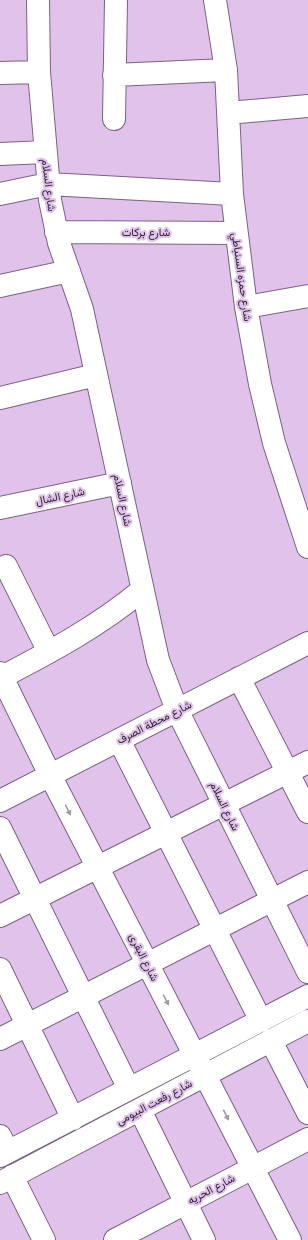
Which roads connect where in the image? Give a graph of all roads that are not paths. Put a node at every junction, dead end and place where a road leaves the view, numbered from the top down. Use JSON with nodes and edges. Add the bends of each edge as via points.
{"nodes":[{"id":1,"x":38,"y":0,"type":"edge"},
{"id":2,"x":116,"y":0,"type":"edge"},
{"id":3,"x":215,"y":0,"type":"edge"},
{"id":4,"x":226,"y":70,"type":"junction"},
{"id":5,"x":39,"y":72,"type":"junction"},
{"id":6,"x":0,"y":73,"type":"edge"},
{"id":7,"x":114,"y":75,"type":"junction"},
{"id":8,"x":308,"y":106,"type":"edge"},
{"id":9,"x":228,"y":113,"type":"junction"},
{"id":10,"x":114,"y":119,"type":"dead end"},
{"id":11,"x":45,"y":152,"type":"junction"},
{"id":12,"x":0,"y":154,"type":"edge"},
{"id":13,"x":48,"y":184,"type":"junction"},
{"id":14,"x":0,"y":194,"type":"edge"},
{"id":15,"x":232,"y":194,"type":"junction"},
{"id":16,"x":56,"y":232,"type":"junction"},
{"id":17,"x":236,"y":233,"type":"junction"},
{"id":18,"x":69,"y":271,"type":"junction"},
{"id":19,"x":0,"y":286,"type":"edge"},
{"id":20,"x":308,"y":296,"type":"edge"},
{"id":21,"x":246,"y":307,"type":"junction"},
{"id":22,"x":96,"y":375,"type":"junction"},
{"id":23,"x":0,"y":398,"type":"edge"},
{"id":24,"x":120,"y":484,"type":"junction"},
{"id":25,"x":0,"y":508,"type":"edge"},
{"id":26,"x":308,"y":547,"type":"edge"},
{"id":27,"x":6,"y":566,"type":"dead end"},
{"id":28,"x":142,"y":590,"type":"junction"},
{"id":29,"x":308,"y":643,"type":"edge"},
{"id":30,"x":49,"y":652,"type":"junction"},
{"id":31,"x":1,"y":675,"type":"edge"},
{"id":32,"x":239,"y":678,"type":"junction"},
{"id":33,"x":177,"y":710,"type":"junction"},
{"id":34,"x":119,"y":740,"type":"junction"},
{"id":35,"x":308,"y":762,"type":"edge"},
{"id":36,"x":288,"y":772,"type":"junction"},
{"id":37,"x":50,"y":775,"type":"junction"},
{"id":38,"x":0,"y":801,"type":"edge"},
{"id":39,"x":224,"y":804,"type":"junction"},
{"id":40,"x":308,"y":812,"type":"edge"},
{"id":41,"x":0,"y":828,"type":"edge"},
{"id":42,"x":166,"y":833,"type":"junction"},
{"id":43,"x":98,"y":868,"type":"junction"},
{"id":44,"x":308,"y":882,"type":"edge"},
{"id":45,"x":35,"y":899,"type":"junction"},
{"id":46,"x":272,"y":900,"type":"junction"},
{"id":47,"x":0,"y":916,"type":"edge"},
{"id":48,"x":215,"y":930,"type":"junction"},
{"id":49,"x":148,"y":964,"type":"junction"},
{"id":50,"x":0,"y":969,"type":"edge"},
{"id":51,"x":308,"y":972,"type":"edge"},
{"id":52,"x":308,"y":996,"type":"edge"},
{"id":53,"x":84,"y":997,"type":"junction"},
{"id":54,"x":261,"y":1021,"type":"junction"},
{"id":55,"x":308,"y":1021,"type":"edge"},
{"id":56,"x":27,"y":1025,"type":"junction"},
{"id":57,"x":0,"y":1039,"type":"edge"},
{"id":58,"x":271,"y":1041,"type":"junction"},
{"id":59,"x":195,"y":1055,"type":"junction"},
{"id":60,"x":205,"y":1075,"type":"junction"},
{"id":61,"x":129,"y":1089,"type":"junction"},
{"id":62,"x":140,"y":1110,"type":"junction"},
{"id":63,"x":308,"y":1113,"type":"edge"},
{"id":64,"x":73,"y":1118,"type":"junction"},
{"id":65,"x":308,"y":1138,"type":"edge"},
{"id":66,"x":3,"y":1148,"type":"edge"},
{"id":67,"x":253,"y":1168,"type":"junction"},
{"id":68,"x":6,"y":1180,"type":"edge"},
{"id":69,"x":186,"y":1203,"type":"junction"},
{"id":70,"x":119,"y":1239,"type":"edge"},
{"id":71,"x":44,"y":1240,"type":"edge"},
{"id":72,"x":204,"y":1240,"type":"edge"},
{"id":73,"x":290,"y":1240,"type":"edge"}],
"edges":[{"from":1,"to":5,"type":"street","name":"شارع السلام"},
{"from":2,"to":7,"type":"street"},
{"from":3,"to":4,"type":"street","name":"شارع حمزه السنباطي"},
{"from":4,"to":7,"type":"street"},
{"from":4,"to":9,"type":"street","name":"شارع حمزه السنباطي"},
{"from":5,"to":6,"type":"street"},
{"from":5,"to":11,"type":"street","name":"شارع السلام"},
{"from":7,"to":10,"type":"street"},
{"from":8,"to":9,"type":"street"},
{"from":9,"to":15,"type":"street","name":"شارع حمزه السنباطي"},
{"from":11,"to":12,"type":"street"},
{"from":11,"to":13,"type":"street","name":"شارع السلام"},
{"from":13,"to":14,"type":"street"},
{"from":13,"to":15,"type":"street"},
{"from":13,"to":16,"type":"street","name":"شارع السلام"},
{"from":15,"to":17,"type":"street","name":"شارع حمزه السنباطي"},
{"from":16,"to":17,"type":"street","name":"شارع بركات"},
{"from":16,"to":18,"type":"street","name":"شارع السلام"},
{"from":17,"to":21,"type":"street","name":"شارع حمزه السنباطي"},
{"from":18,"to":19,"type":"street"},
{"from":18,"to":22,"type":"street","name":"شارع السلام","via":[[80,303]]},
{"from":20,"to":21,"type":"street"},
{"from":21,"to":26,"type":"street","name":"شارع حمزه السنباطي","via":[[272,436]]},
{"from":22,"to":23,"type":"street"},
{"from":22,"to":24,"type":"street","name":"شارع السلام"},
{"from":24,"to":25,"type":"street","name":"شارع الشال"},
{"from":24,"to":28,"type":"street","name":"شارع السلام"},
{"from":27,"to":30,"type":"street"},
{"from":28,"to":30,"type":"street","via":[[96,626]]},
{"from":28,"to":33,"type":"street","name":"شارع السلام","via":[[158,660]]},
{"from":29,"to":32,"type":"street","name":"شارع محطة الصرف"},
{"from":30,"to":31,"type":"street"},
{"from":31,"to":37,"type":"street","name":"شارع البقرى"},
{"from":32,"to":33,"type":"street","name":"شارع محطة الصرف"},
{"from":32,"to":36,"type":"street"},
{"from":33,"to":34,"type":"street","name":"شارع محطة الصرف"},
{"from":33,"to":39,"type":"street","name":"شارع السلام"},
{"from":34,"to":37,"type":"street","name":"شارع محطة الصرف"},
{"from":34,"to":42,"type":"street"},
{"from":35,"to":36,"type":"street"},
{"from":36,"to":39,"type":"street"},
{"from":36,"to":40,"type":"street"},
{"from":37,"to":38,"type":"street","name":"شارع محطة الصرف"},
{"from":37,"to":43,"type":"street","name":"شارع البقرى","one_way":true},
{"from":39,"to":42,"type":"street"},
{"from":39,"to":46,"type":"street","name":"شارع السلام"},
{"from":41,"to":45,"type":"street"},
{"from":42,"to":43,"type":"street"},
{"from":42,"to":48,"type":"street"},
{"from":43,"to":45,"type":"street"},
{"from":43,"to":49,"type":"street","name":"شارع البقرى"},
{"from":44,"to":46,"type":"street"},
{"from":45,"to":47,"type":"street"},
{"from":45,"to":53,"type":"street"},
{"from":46,"to":48,"type":"street"},
{"from":46,"to":51,"type":"street","name":"شارع السلام"},
{"from":48,"to":49,"type":"street"},
{"from":48,"to":54,"type":"street"},
{"from":49,"to":53,"type":"street"},
{"from":49,"to":59,"type":"street","name":"شارع البقرى","one_way":true},
{"from":50,"to":56,"type":"street"},
{"from":52,"to":54,"type":"street","name":"شارع رفعت البيومى"},
{"from":53,"to":56,"type":"street"},
{"from":53,"to":61,"type":"street"},
{"from":54,"to":59,"type":"street","name":"شارع رفعت البيومى"},
{"from":55,"to":58,"type":"street","name":"شارع رفعت البيومى"},
{"from":56,"to":57,"type":"street"},
{"from":56,"to":64,"type":"street"},
{"from":58,"to":60,"type":"street","name":"شارع رفعت البيومى"},
{"from":58,"to":63,"type":"street"},
{"from":59,"to":60,"type":"street","name":"شارع البقرى"},
{"from":59,"to":61,"type":"street","name":"شارع رفعت البيومى"},
{"from":60,"to":62,"type":"street","name":"شارع رفعت البيومى"},
{"from":60,"to":67,"type":"street","name":"شارع البقرى","one_way":true},
{"from":61,"to":64,"type":"street","name":"شارع رفعت البيومى"},
{"from":62,"to":68,"type":"street","name":"شارع رفعت البيومى"},
{"from":62,"to":69,"type":"street"},
{"from":64,"to":66,"type":"street","name":"شارع رفعت البيومى"},
{"from":65,"to":67,"type":"street","name":"شارع الحريه"},
{"from":67,"to":69,"type":"street","name":"شارع الحريه"},
{"from":67,"to":73,"type":"street","name":"شارع البقرى"},
{"from":68,"to":71,"type":"street"},
{"from":69,"to":70,"type":"street","name":"شارع الحريه"},
{"from":69,"to":72,"type":"street"}]}
